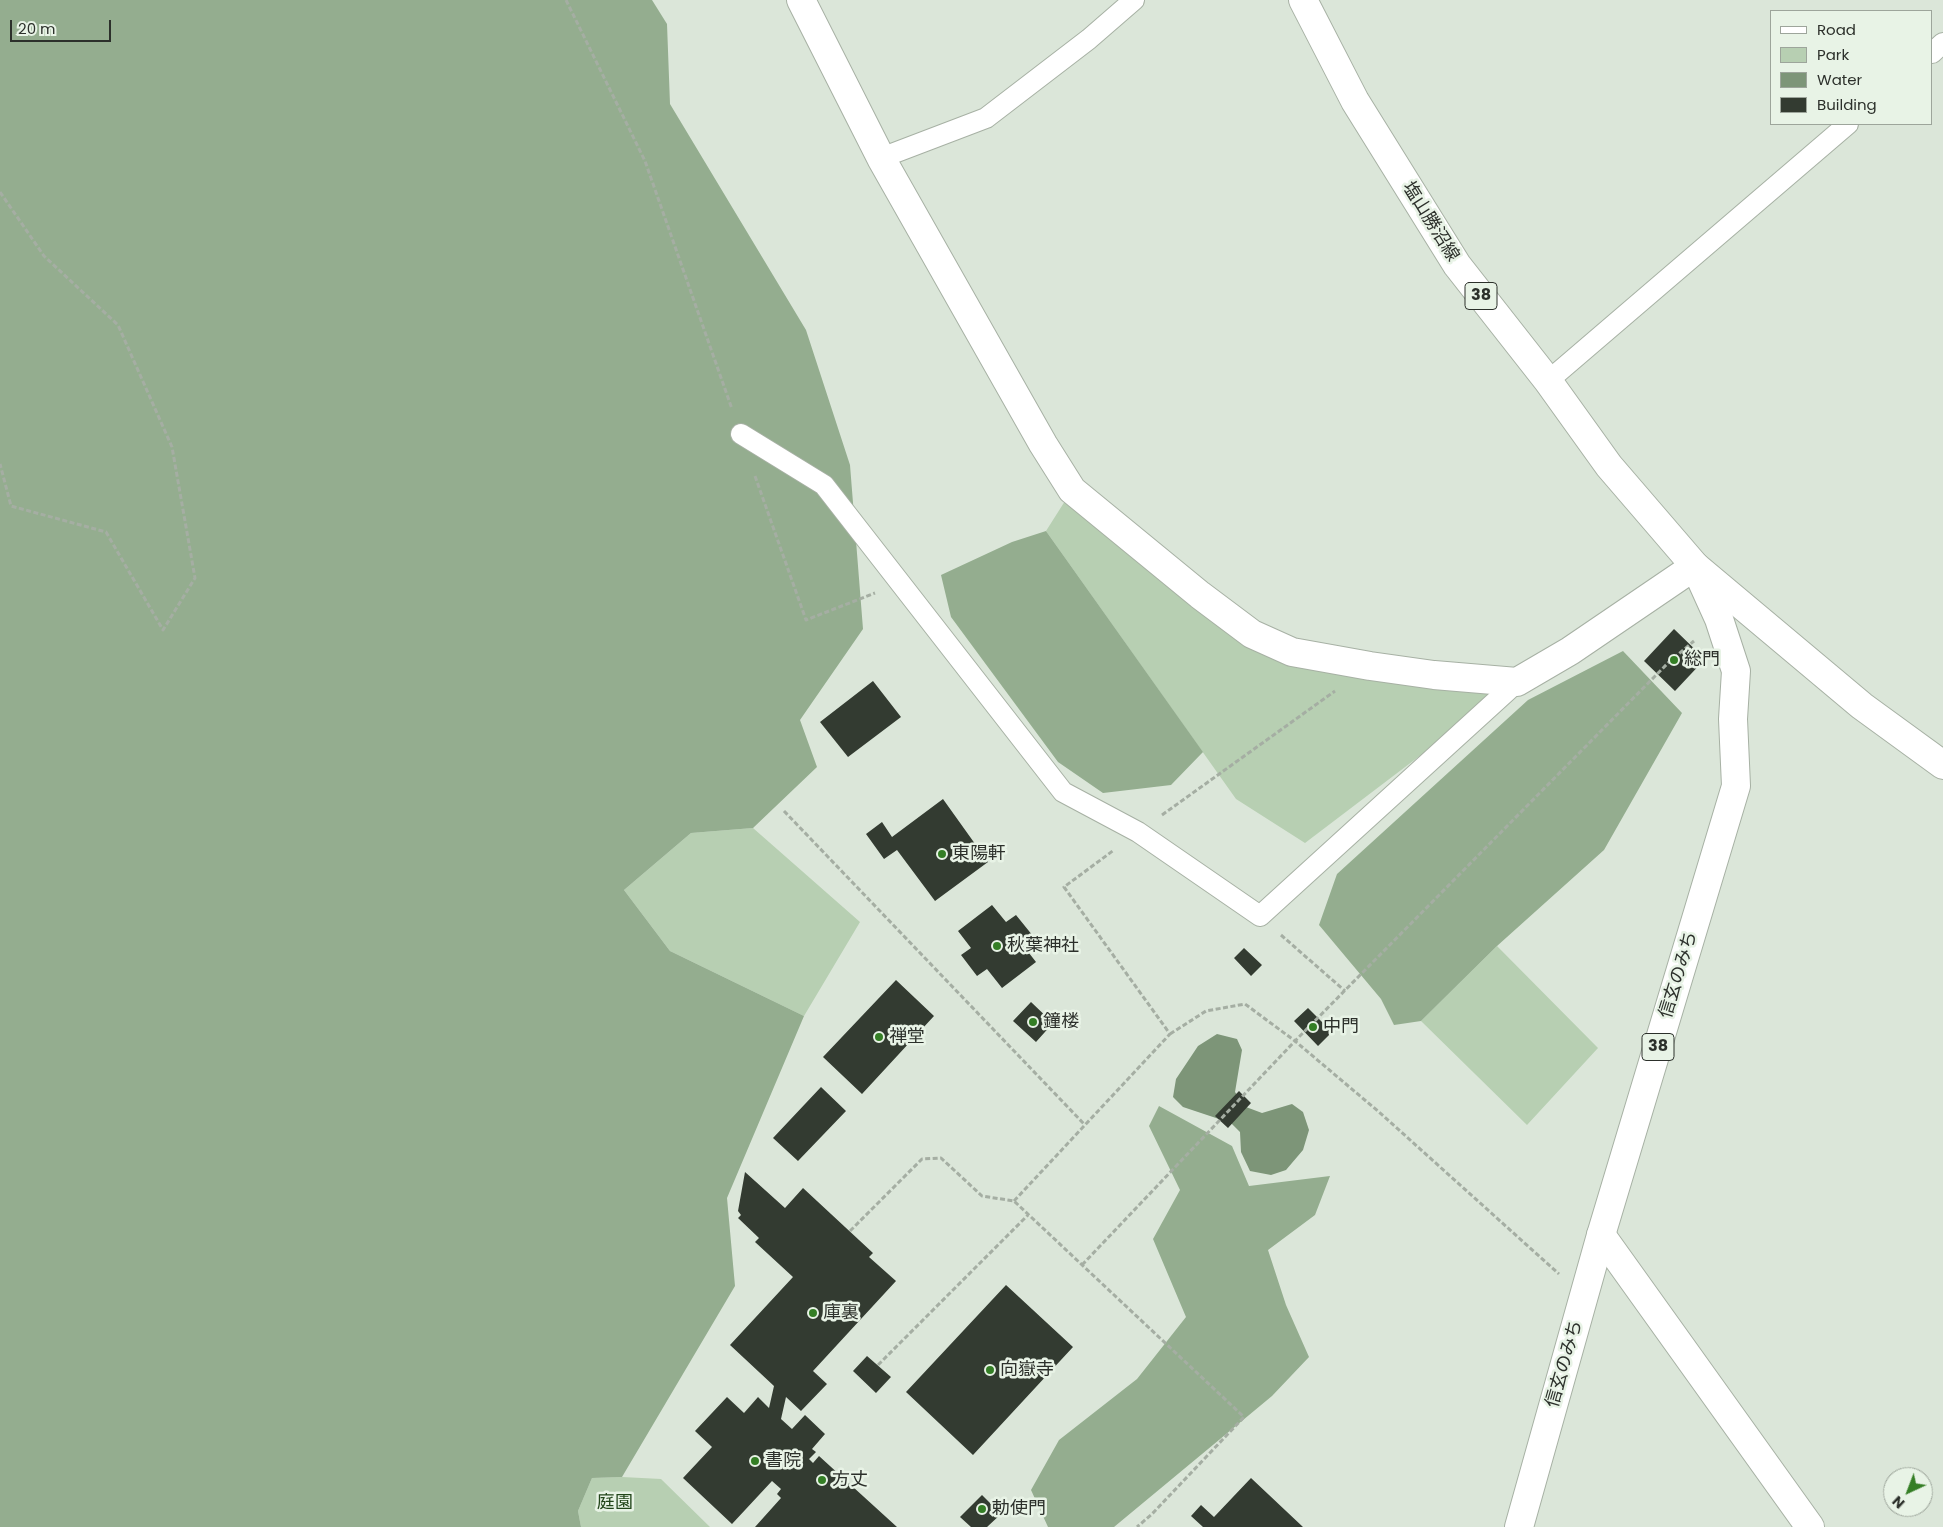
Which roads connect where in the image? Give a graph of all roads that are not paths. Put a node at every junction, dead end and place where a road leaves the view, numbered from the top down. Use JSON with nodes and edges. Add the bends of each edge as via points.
{"nodes":[{"id":1,"x":801,"y":0,"type":"edge"},
{"id":2,"x":1134,"y":0,"type":"edge"},
{"id":3,"x":1303,"y":0,"type":"edge"},
{"id":4,"x":1943,"y":43,"type":"edge"},
{"id":5,"x":1933,"y":51,"type":"edge"},
{"id":6,"x":1847,"y":125,"type":"edge"},
{"id":7,"x":881,"y":158,"type":"junction"},
{"id":8,"x":1548,"y":381,"type":"junction"},
{"id":9,"x":740,"y":434,"type":"road end"},
{"id":10,"x":1696,"y":566,"type":"junction"},
{"id":11,"x":1517,"y":682,"type":"junction"},
{"id":12,"x":1943,"y":765,"type":"edge"},
{"id":13,"x":1601,"y":1236,"type":"junction"},
{"id":14,"x":1518,"y":1527,"type":"edge"},
{"id":15,"x":1810,"y":1527,"type":"edge"}],
"edges":[{"from":1,"to":7,"type":"street"},
{"from":2,"to":7,"type":"lane","via":[[1088,40],[986,118]]},
{"from":3,"to":8,"type":"street","name":"塩山勝沼線","number":"38","via":[[1355,101],[1457,265]]},
{"from":4,"to":5,"type":"lane"},
{"from":6,"to":8,"type":"lane"},
{"from":7,"to":11,"type":"street","via":[[1072,490],[1252,634],[1292,652],[1434,675]]},
{"from":8,"to":10,"type":"street","name":"塩山勝沼線","number":"38","via":[[1608,466]]},
{"from":9,"to":11,"type":"lane","via":[[824,485],[1063,792],[1138,832],[1260,916]]},
{"from":10,"to":11,"type":"street","via":[[1570,651]]},
{"from":10,"to":12,"type":"street","via":[[1862,706]]},
{"from":10,"to":13,"type":"street","name":"信玄のみち","number":"38","via":[[1736,671],[1733,719],[1736,786]]},
{"from":13,"to":14,"type":"street","name":"信玄のみち","number":"38"},
{"from":13,"to":15,"type":"street"}]}
